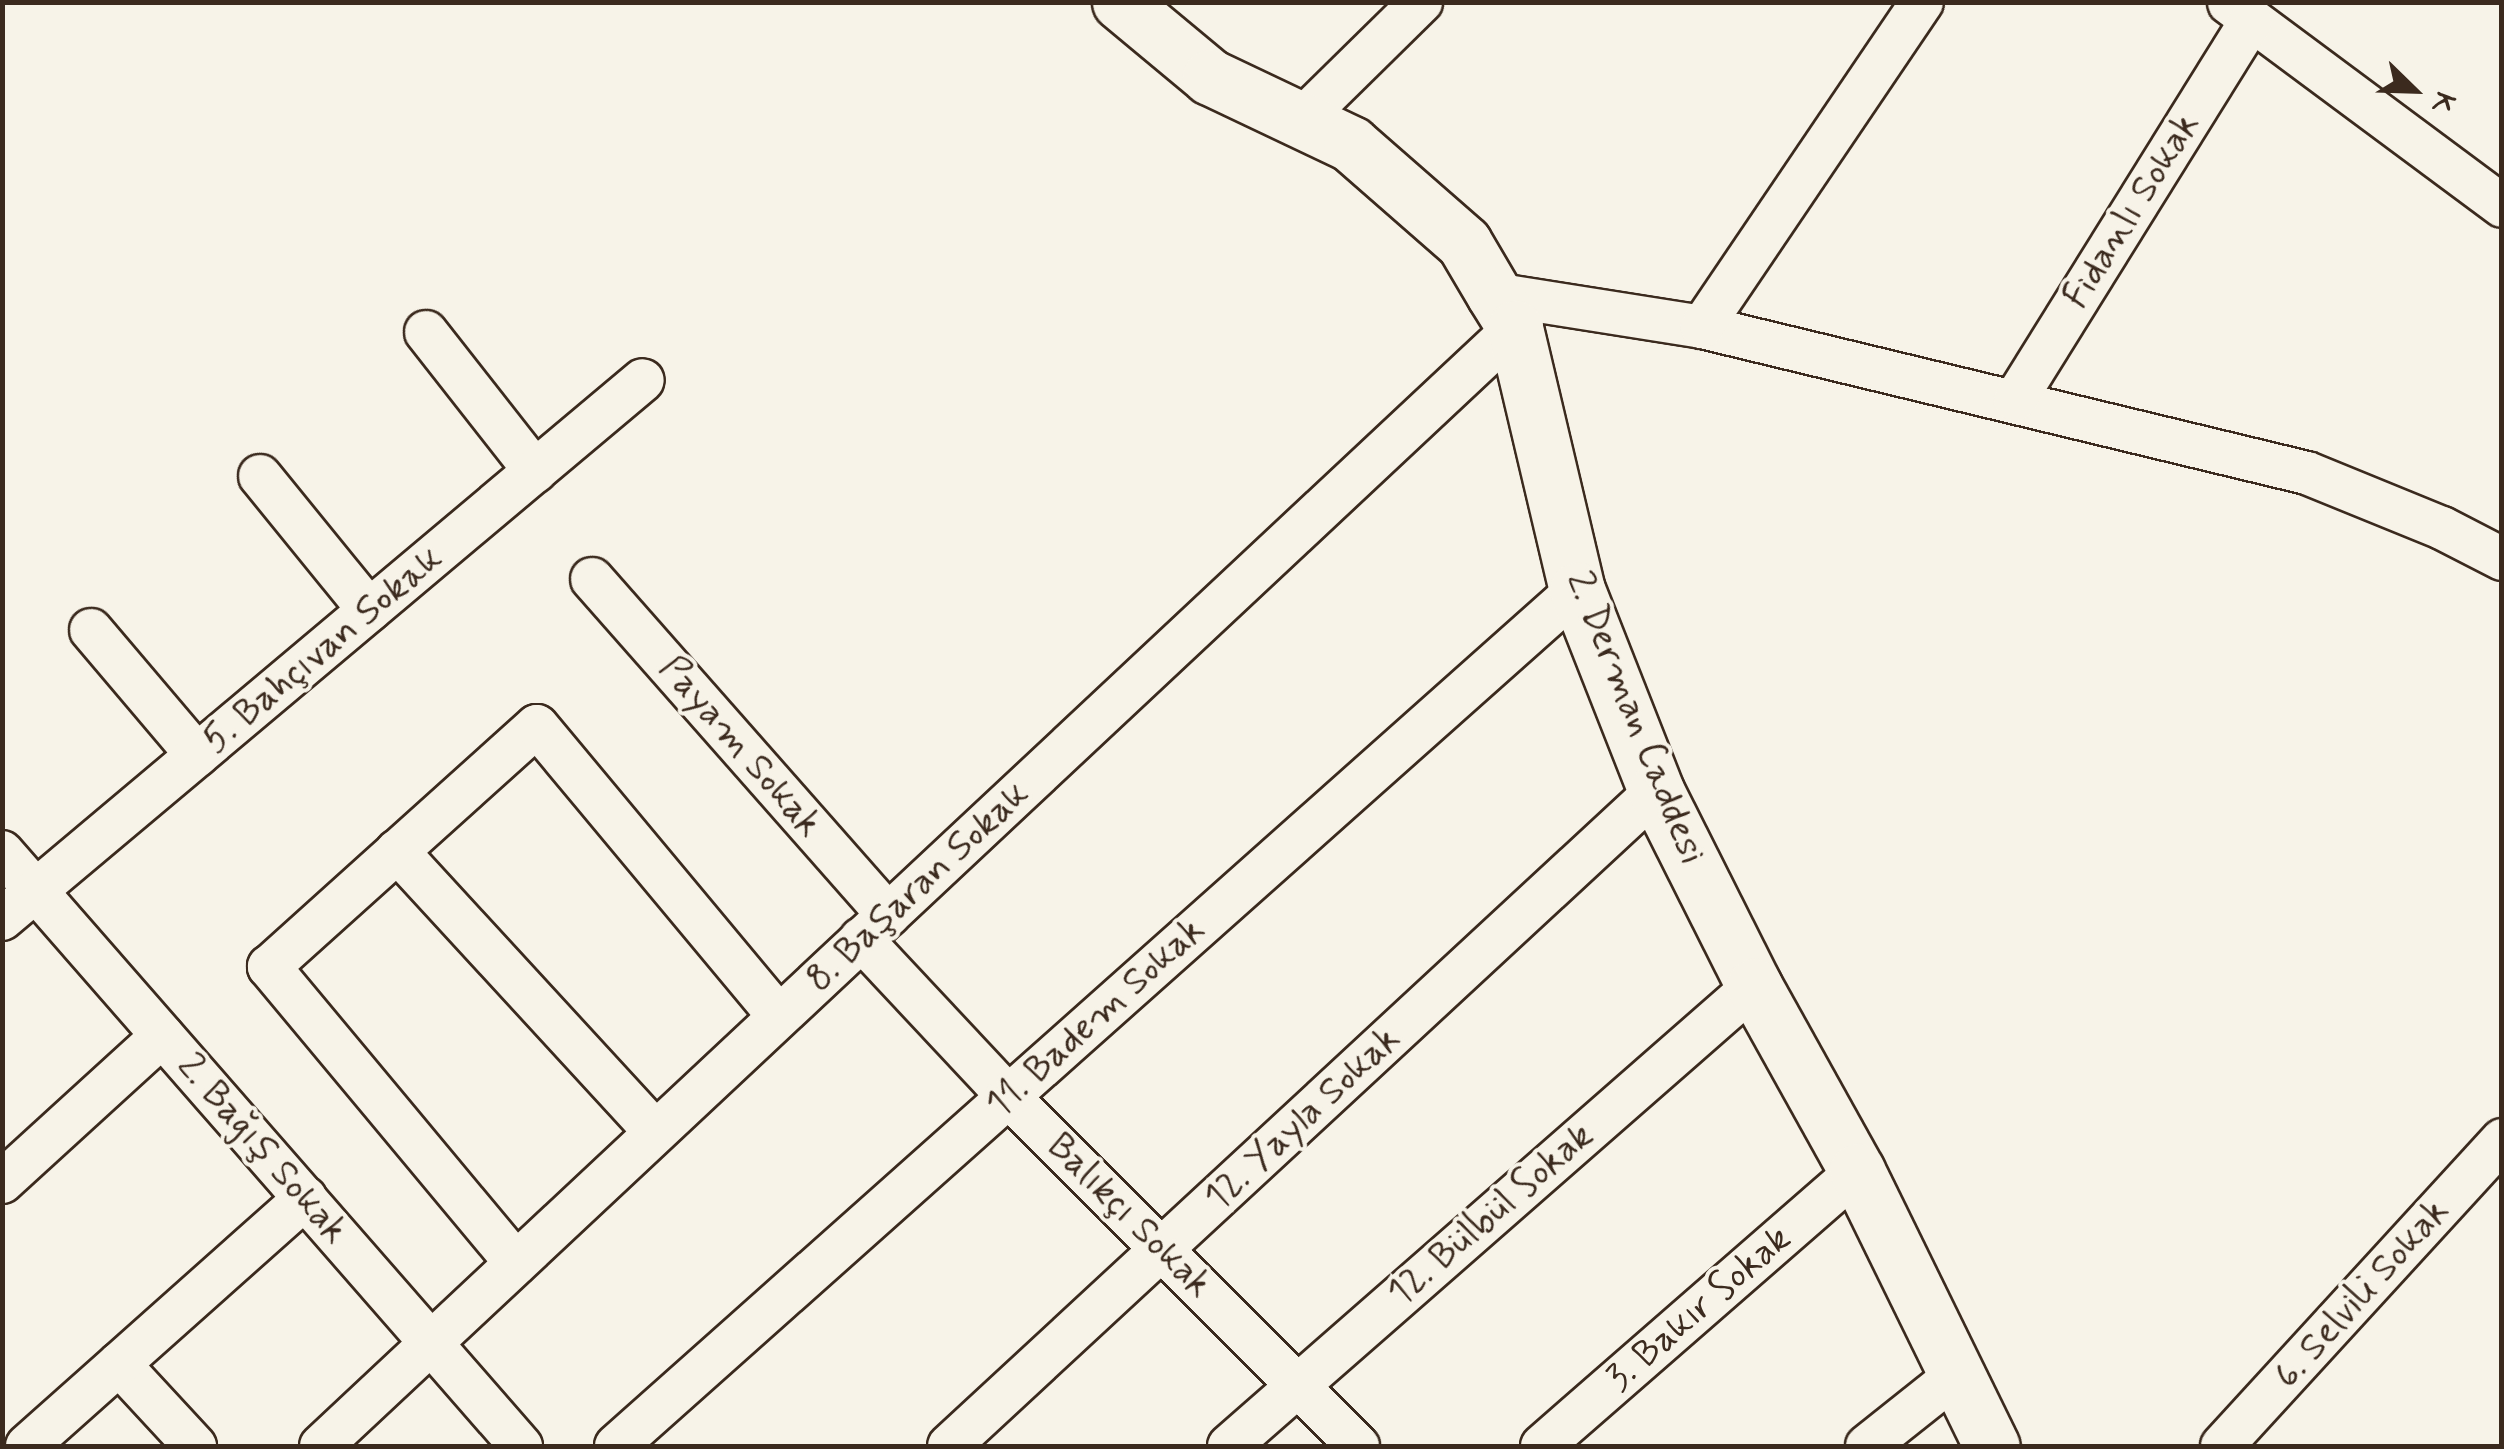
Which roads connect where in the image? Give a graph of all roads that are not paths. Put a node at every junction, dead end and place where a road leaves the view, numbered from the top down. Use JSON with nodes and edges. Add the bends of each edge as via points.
{"nodes":[{"id":1,"x":1120,"y":2,"type":"edge"},
{"id":2,"x":1421,"y":2,"type":"edge"},
{"id":3,"x":1922,"y":2,"type":"edge"},
{"id":4,"x":2235,"y":8,"type":"edge"},
{"id":5,"x":1300,"y":121,"type":"junction"},
{"id":6,"x":2502,"y":206,"type":"edge"},
{"id":7,"x":1504,"y":310,"type":"junction"},
{"id":8,"x":1702,"y":327,"type":"junction"},
{"id":9,"x":426,"y":332,"type":"dead end"},
{"id":10,"x":643,"y":380,"type":"dead end"},
{"id":11,"x":2014,"y":400,"type":"junction"},
{"id":12,"x":536,"y":471,"type":"junction"},
{"id":13,"x":260,"y":476,"type":"dead end"},
{"id":14,"x":2502,"y":558,"type":"edge"},
{"id":15,"x":592,"y":579,"type":"dead end"},
{"id":16,"x":1576,"y":590,"type":"junction"},
{"id":17,"x":369,"y":610,"type":"junction"},
{"id":18,"x":90,"y":630,"type":"dead end"},
{"id":19,"x":198,"y":756,"type":"junction"},
{"id":20,"x":1656,"y":791,"type":"junction"},
{"id":21,"x":397,"y":851,"type":"junction"},
{"id":22,"x":2,"y":852,"type":"edge"},
{"id":23,"x":36,"y":891,"type":"junction"},
{"id":24,"x":2,"y":919,"type":"edge"},
{"id":25,"x":874,"y":927,"type":"junction"},
{"id":26,"x":1754,"y":986,"type":"junction"},
{"id":27,"x":780,"y":1016,"type":"junction"},
{"id":28,"x":162,"y":1036,"type":"junction"},
{"id":29,"x":1008,"y":1096,"type":"junction"},
{"id":30,"x":655,"y":1132,"type":"junction"},
{"id":31,"x":2502,"y":1140,"type":"edge"},
{"id":32,"x":1857,"y":1170,"type":"junction"},
{"id":33,"x":2,"y":1182,"type":"edge"},
{"id":34,"x":306,"y":1198,"type":"junction"},
{"id":35,"x":1164,"y":1248,"type":"junction"},
{"id":36,"x":516,"y":1263,"type":"junction"},
{"id":37,"x":431,"y":1344,"type":"junction"},
{"id":38,"x":119,"y":1364,"type":"junction"},
{"id":39,"x":1955,"y":1376,"type":"junction"},
{"id":40,"x":1296,"y":1384,"type":"junction"},
{"id":41,"x":28,"y":1446,"type":"edge"},
{"id":42,"x":195,"y":1446,"type":"edge"},
{"id":43,"x":322,"y":1446,"type":"edge"},
{"id":44,"x":521,"y":1446,"type":"edge"},
{"id":45,"x":616,"y":1446,"type":"edge"},
{"id":46,"x":949,"y":1446,"type":"edge"},
{"id":47,"x":1230,"y":1446,"type":"edge"},
{"id":48,"x":1358,"y":1446,"type":"edge"},
{"id":49,"x":1542,"y":1446,"type":"edge"},
{"id":50,"x":1867,"y":1446,"type":"edge"},
{"id":51,"x":1992,"y":1446,"type":"edge"},
{"id":52,"x":2222,"y":1446,"type":"edge"}],
"edges":[{"from":1,"to":5,"type":"main road","name":"2. Derman Caddesi","via":[[1210,77]]},
{"from":2,"to":5,"type":"street"},
{"from":3,"to":8,"type":"street"},
{"from":4,"to":6,"type":"street"},
{"from":4,"to":11,"type":"street","name":"Fidanlı Sokak"},
{"from":5,"to":7,"type":"main road","name":"2. Derman Caddesi","via":[[1352,144],[1464,243]]},
{"from":7,"to":8,"type":"street"},
{"from":7,"to":16,"type":"main road","name":"2. Derman Caddesi"},
{"from":7,"to":25,"type":"street","name":"8. Başaran Sokak"},
{"from":8,"to":11,"type":"street"},
{"from":9,"to":12,"type":"street"},
{"from":10,"to":12,"type":"street","name":"5. Bahçıvan Sokak"},
{"from":11,"to":14,"type":"street","via":[[2307,473]]},
{"from":12,"to":17,"type":"street","name":"5. Bahçıvan Sokak"},
{"from":13,"to":17,"type":"street"},
{"from":15,"to":25,"type":"street","name":"Payam Sokak"},
{"from":16,"to":20,"type":"main road","name":"2. Derman Caddesi"},
{"from":16,"to":29,"type":"street","name":"11. Badem Sokak"},
{"from":17,"to":19,"type":"street","name":"5. Bahçıvan Sokak"},
{"from":18,"to":19,"type":"street"},
{"from":19,"to":23,"type":"street","name":"5. Bahçıvan Sokak"},
{"from":20,"to":26,"type":"main road","name":"2. Derman Caddesi"},
{"from":20,"to":35,"type":"street","name":"12. Yayla Sokak"},
{"from":21,"to":27,"type":"street","via":[[537,726]]},
{"from":21,"to":30,"type":"street"},
{"from":21,"to":36,"type":"street","via":[[268,967]]},
{"from":22,"to":23,"type":"street","name":"2. Bağış Sokak"},
{"from":23,"to":24,"type":"street","name":"5. Bahçıvan Sokak"},
{"from":23,"to":28,"type":"street","name":"2. Bağış Sokak"},
{"from":25,"to":27,"type":"street","name":"8. Başaran Sokak"},
{"from":25,"to":29,"type":"street","name":"Balıkçı Sokak"},
{"from":26,"to":32,"type":"main road","name":"2. Derman Caddesi"},
{"from":26,"to":40,"type":"street","name":"12. Bülbül Sokak"},
{"from":27,"to":30,"type":"street","name":"8. Başaran Sokak"},
{"from":28,"to":33,"type":"street"},
{"from":28,"to":34,"type":"street","name":"2. Bağış Sokak"},
{"from":29,"to":35,"type":"street","name":"Balıkçı Sokak"},
{"from":29,"to":45,"type":"street","name":"11. Badem Sokak"},
{"from":30,"to":36,"type":"street","name":"8. Başaran Sokak"},
{"from":31,"to":52,"type":"street","name":"6. Selvili Sokak"},
{"from":32,"to":39,"type":"main road","name":"2. Derman Caddesi"},
{"from":32,"to":49,"type":"street","name":"3. Bakır Sokak"},
{"from":34,"to":37,"type":"street","name":"2. Bağış Sokak"},
{"from":34,"to":38,"type":"street"},
{"from":35,"to":40,"type":"street","name":"Balıkçı Sokak"},
{"from":35,"to":46,"type":"street","name":"12. Yayla Sokak"},
{"from":36,"to":37,"type":"street","name":"8. Başaran Sokak"},
{"from":37,"to":43,"type":"street","name":"8. Başaran Sokak"},
{"from":37,"to":44,"type":"street","name":"2. Bağış Sokak"},
{"from":38,"to":41,"type":"street"},
{"from":38,"to":42,"type":"street"},
{"from":39,"to":50,"type":"street"},
{"from":39,"to":51,"type":"main road","name":"2. Derman Caddesi"},
{"from":40,"to":47,"type":"street","name":"12. Bülbül Sokak"},
{"from":40,"to":48,"type":"street","name":"Balıkçı Sokak"}]}
